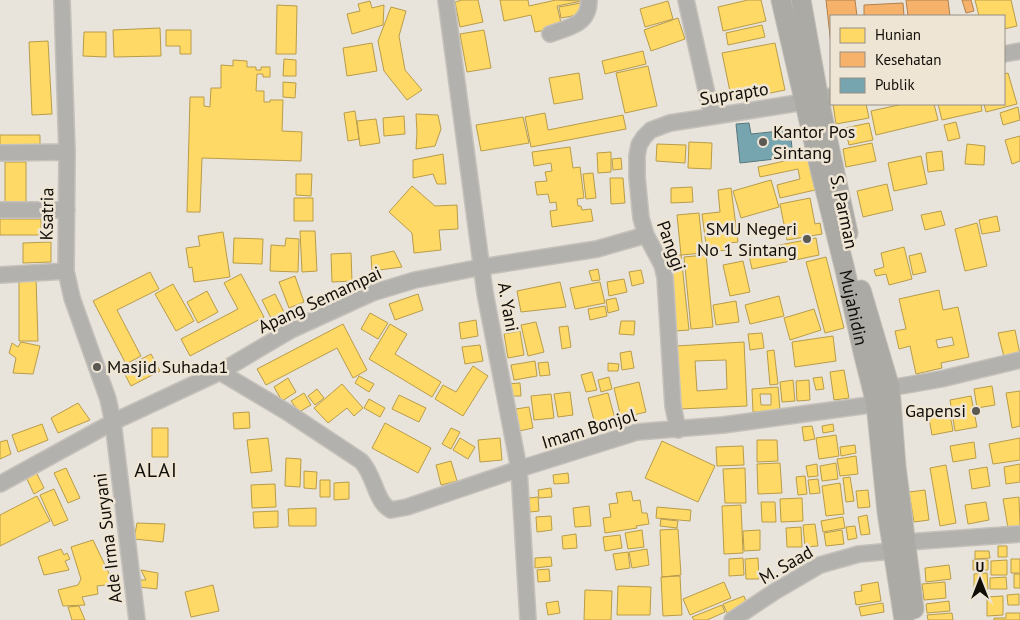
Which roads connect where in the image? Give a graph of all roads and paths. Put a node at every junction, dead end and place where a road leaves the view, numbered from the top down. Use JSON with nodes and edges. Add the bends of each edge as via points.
{"nodes":[{"id":1,"x":62,"y":0,"type":"edge"},
{"id":2,"x":446,"y":0,"type":"edge"},
{"id":3,"x":589,"y":0,"type":"edge"},
{"id":4,"x":686,"y":0,"type":"edge"},
{"id":5,"x":781,"y":0,"type":"edge"},
{"id":6,"x":801,"y":0,"type":"edge"},
{"id":7,"x":550,"y":34,"type":"dead end"},
{"id":8,"x":1020,"y":51,"type":"edge"},
{"id":9,"x":1005,"y":54,"type":"edge"},
{"id":10,"x":818,"y":99,"type":"edge"},
{"id":11,"x":712,"y":116,"type":"junction"},
{"id":12,"x":670,"y":123,"type":"joint"},
{"id":13,"x":67,"y":152,"type":"junction"},
{"id":14,"x":0,"y":153,"type":"edge"},
{"id":15,"x":0,"y":210,"type":"edge"},
{"id":16,"x":67,"y":210,"type":"junction"},
{"id":17,"x":646,"y":235,"type":"junction"},
{"id":18,"x":482,"y":267,"type":"junction"},
{"id":19,"x":66,"y":270,"type":"junction"},
{"id":20,"x":0,"y":274,"type":"edge"},
{"id":21,"x":1020,"y":360,"type":"edge"},
{"id":22,"x":220,"y":372,"type":"junction"},
{"id":23,"x":890,"y":388,"type":"junction"},
{"id":24,"x":876,"y":404,"type":"junction"},
{"id":25,"x":113,"y":422,"type":"junction"},
{"id":26,"x":678,"y":430,"type":"junction"},
{"id":27,"x":520,"y":469,"type":"junction"},
{"id":28,"x":0,"y":484,"type":"edge"},
{"id":29,"x":1020,"y":534,"type":"edge"},
{"id":30,"x":900,"y":546,"type":"junction"},
{"id":31,"x":137,"y":620,"type":"edge"},
{"id":32,"x":528,"y":620,"type":"edge"},
{"id":33,"x":732,"y":620,"type":"edge"},
{"id":34,"x":904,"y":620,"type":"edge"},
{"id":35,"x":916,"y":620,"type":"edge"}],
"edges":[{"from":1,"to":13,"type":"street","name":"Ksatria"},
{"from":2,"to":18,"type":"street","name":"A. Yani"},
{"from":3,"to":7,"type":"street","via":[[587,16],[578,24]]},
{"from":4,"to":11,"type":"street"},
{"from":5,"to":10,"type":"main road","name":"Mujahidin"},
{"from":6,"to":10,"type":"main road","name":"S. Parman"},
{"from":8,"to":9,"type":"street"},
{"from":10,"to":11,"type":"street","name":"Suprapto"},
{"from":10,"to":23,"type":"main road","name":"S. Parman","via":[[859,282]]},
{"from":10,"to":24,"type":"main road","name":"Mujahidin"},
{"from":11,"to":12,"type":"street","name":"Suprapto"},
{"from":12,"to":17,"type":"street","name":"Panggi","via":[[650,130],[639,145],[637,177]]},
{"from":13,"to":14,"type":"street"},
{"from":13,"to":16,"type":"street","name":"Ksatria"},
{"from":15,"to":16,"type":"street"},
{"from":16,"to":19,"type":"street","name":"Ksatria"},
{"from":17,"to":18,"type":"street","name":"Apang Semampai","via":[[597,249]]},
{"from":17,"to":26,"type":"street","name":"Panggi","via":[[665,277],[673,406]]},
{"from":18,"to":22,"type":"street","name":"Apang Semampai","via":[[415,280],[372,293],[291,330]]},
{"from":18,"to":27,"type":"street","name":"A. Yani"},
{"from":19,"to":20,"type":"street"},
{"from":19,"to":25,"type":"street","name":"Ksatria","via":[[72,298]]},
{"from":21,"to":23,"type":"street"},
{"from":22,"to":25,"type":"street","name":"Apang Semampai"},
{"from":22,"to":27,"type":"street","name":"Imam Bonjol","via":[[361,461],[369,470],[383,505],[391,510],[407,508]]},
{"from":23,"to":24,"type":"street"},
{"from":23,"to":30,"type":"main road","name":"S. Parman"},
{"from":24,"to":26,"type":"street","name":"Imam Bonjol"},
{"from":24,"to":30,"type":"main road","name":"Mujahidin"},
{"from":25,"to":28,"type":"street","name":"Apang Semampai"},
{"from":25,"to":31,"type":"street","name":"Ade Irma Suryani"},
{"from":26,"to":27,"type":"street","name":"Imam Bonjol","via":[[637,432]]},
{"from":27,"to":32,"type":"street","name":"A. Yani"},
{"from":29,"to":30,"type":"street","name":"M. Saad"},
{"from":30,"to":33,"type":"street","name":"M. Saad","via":[[820,565]]},
{"from":30,"to":34,"type":"main road","name":"Mujahidin"},
{"from":30,"to":35,"type":"main road","name":"Mujahidin"}]}
